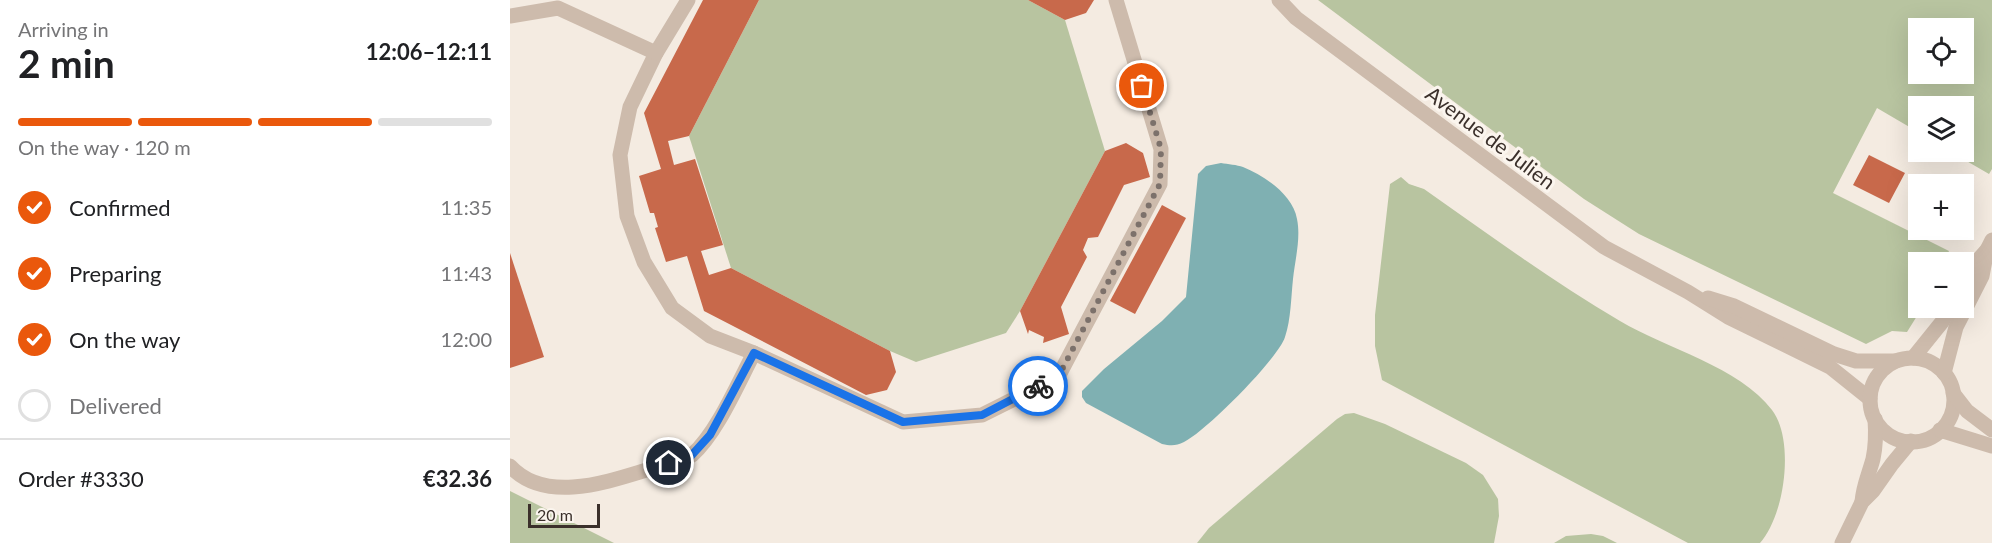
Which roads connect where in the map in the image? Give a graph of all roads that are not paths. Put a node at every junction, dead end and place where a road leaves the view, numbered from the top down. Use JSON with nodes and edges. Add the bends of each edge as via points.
{"nodes":[{"id":1,"x":688,"y":0,"type":"edge"},
{"id":2,"x":1116,"y":0,"type":"edge"},
{"id":3,"x":1279,"y":0,"type":"edge"},
{"id":4,"x":510,"y":16,"type":"edge"},
{"id":5,"x":656,"y":53,"type":"junction"},
{"id":6,"x":1990,"y":245,"type":"edge"},
{"id":7,"x":1974,"y":264,"type":"edge"},
{"id":8,"x":1688,"y":292,"type":"junction"},
{"id":9,"x":1944,"y":318,"type":"edge"},
{"id":10,"x":754,"y":353,"type":"junction"},
{"id":11,"x":1913,"y":358,"type":"junction"},
{"id":12,"x":1896,"y":361,"type":"junction"},
{"id":13,"x":1944,"y":373,"type":"junction"},
{"id":14,"x":1953,"y":393,"type":"junction"},
{"id":15,"x":1870,"y":399,"type":"junction"},
{"id":16,"x":1875,"y":419,"type":"junction"},
{"id":17,"x":1940,"y":430,"type":"junction"},
{"id":18,"x":1992,"y":430,"type":"edge"},
{"id":19,"x":1911,"y":441,"type":"junction"},
{"id":20,"x":1992,"y":446,"type":"edge"},
{"id":21,"x":510,"y":466,"type":"edge"},
{"id":22,"x":1862,"y":502,"type":"junction"},
{"id":23,"x":1842,"y":543,"type":"edge"}],
"edges":[{"from":1,"to":5,"type":"street"},
{"from":2,"to":10,"type":"street","via":[[1161,149],[1160,184],[1058,377],[982,415],[903,422]]},
{"from":3,"to":8,"type":"street","name":"Avenue de Julien","via":[[1296,18],[1604,247]]},
{"from":4,"to":5,"type":"street","via":[[558,8]]},
{"from":5,"to":10,"type":"street","via":[[630,108],[620,155],[627,216],[644,262],[672,308],[710,336]]},
{"from":6,"to":7,"type":"street"},
{"from":6,"to":13,"type":"street","via":[[1982,276],[1956,327]]},
{"from":8,"to":12,"type":"street","name":"Avenue de Julien","via":[[1734,306],[1834,354],[1856,361]]},
{"from":8,"to":15,"type":"street","name":"Avenue de Julien","via":[[1728,317],[1830,367]]},
{"from":9,"to":11,"type":"street"},
{"from":10,"to":21,"type":"street","via":[[710,435],[690,457],[604,482],[567,487],[539,486],[520,477]]},
{"from":11,"to":12,"type":"street"},
{"from":11,"to":13,"type":"street","via":[[1934,364]]},
{"from":12,"to":15,"type":"street","via":[[1877,376]]},
{"from":13,"to":14,"type":"street"},
{"from":14,"to":17,"type":"street","via":[[1953,407]]},
{"from":14,"to":18,"type":"street","via":[[1967,411]]},
{"from":15,"to":16,"type":"street"},
{"from":16,"to":19,"type":"street","via":[[1890,435]]},
{"from":16,"to":22,"type":"street","via":[[1873,459]]},
{"from":17,"to":19,"type":"street"},
{"from":17,"to":20,"type":"street"},
{"from":19,"to":22,"type":"street"},
{"from":22,"to":23,"type":"street"}]}
